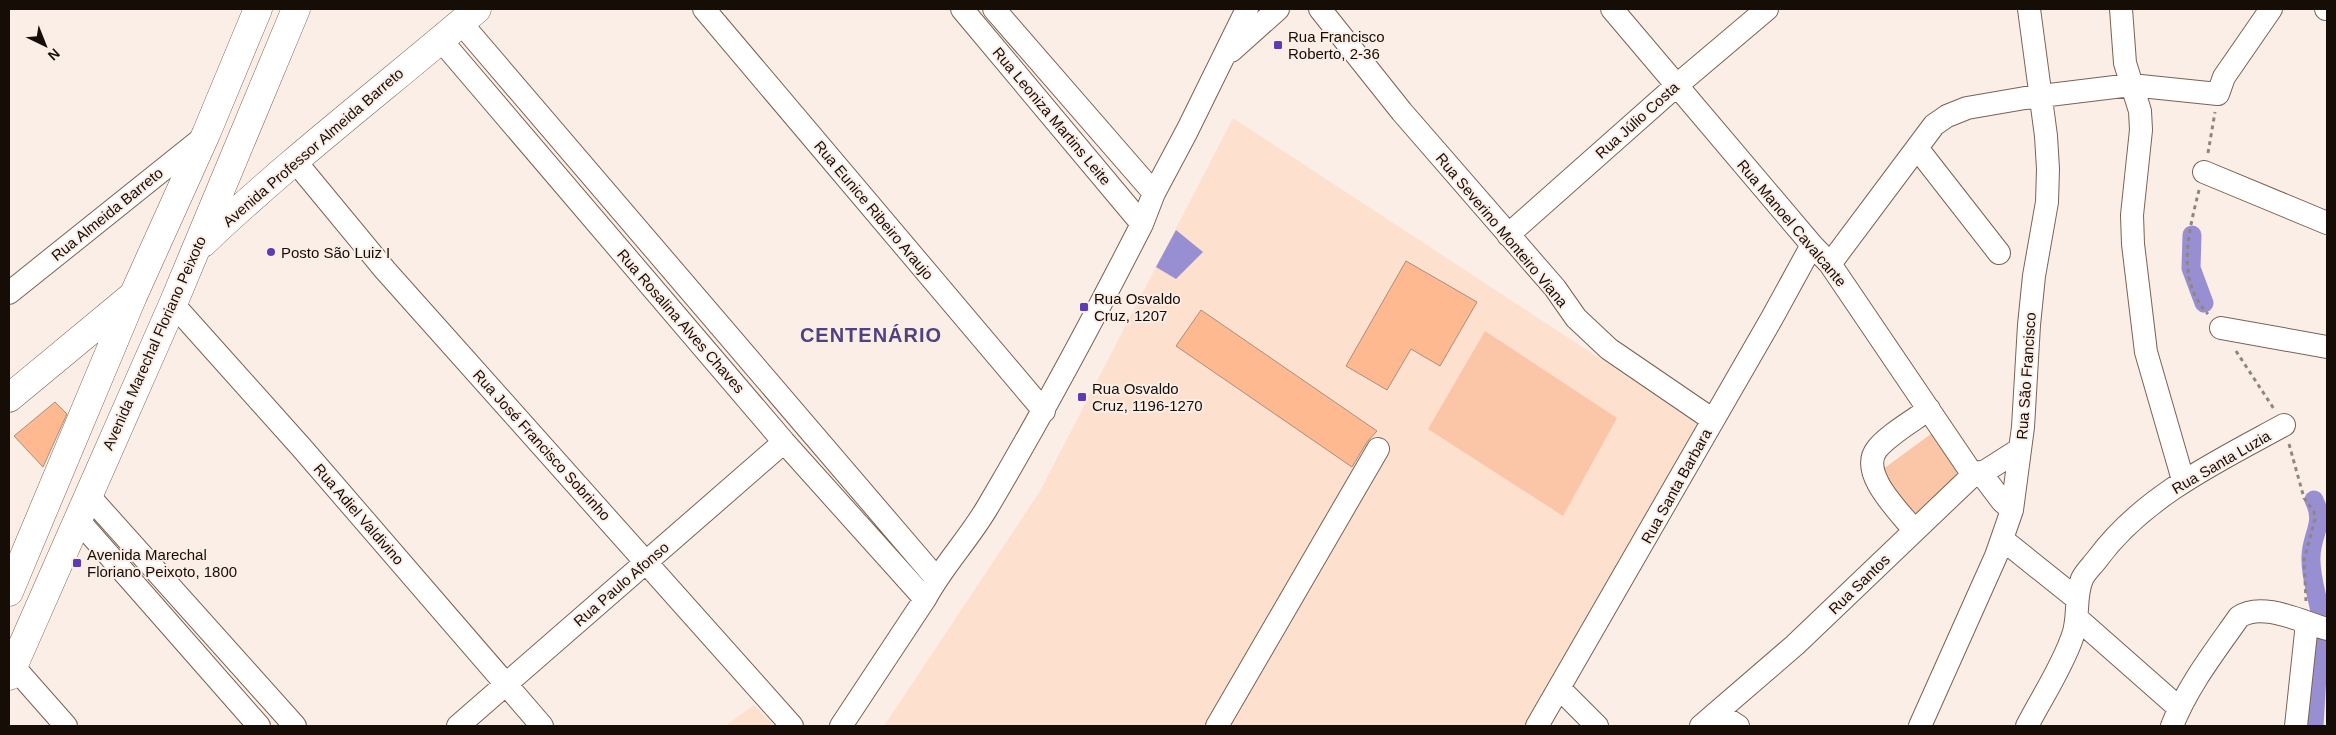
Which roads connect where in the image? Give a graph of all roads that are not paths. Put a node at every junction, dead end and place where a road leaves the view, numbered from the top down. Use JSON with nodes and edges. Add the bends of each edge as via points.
{"nodes":[{"id":1,"x":258,"y":9,"type":"edge"},
{"id":2,"x":296,"y":9,"type":"edge"},
{"id":3,"x":704,"y":9,"type":"edge"},
{"id":4,"x":962,"y":9,"type":"edge"},
{"id":5,"x":994,"y":9,"type":"edge"},
{"id":6,"x":1247,"y":9,"type":"edge"},
{"id":7,"x":1278,"y":9,"type":"edge"},
{"id":8,"x":1320,"y":9,"type":"edge"},
{"id":9,"x":1612,"y":9,"type":"edge"},
{"id":10,"x":1768,"y":9,"type":"edge"},
{"id":11,"x":2029,"y":9,"type":"edge"},
{"id":12,"x":2121,"y":9,"type":"edge"},
{"id":13,"x":2271,"y":9,"type":"edge"},
{"id":14,"x":459,"y":24,"type":"edge"},
{"id":15,"x":1221,"y":60,"type":"junction"},
{"id":16,"x":2131,"y":85,"type":"junction"},
{"id":17,"x":1676,"y":86,"type":"junction"},
{"id":18,"x":2042,"y":96,"type":"junction"},
{"id":19,"x":206,"y":134,"type":"junction"},
{"id":20,"x":1917,"y":148,"type":"junction"},
{"id":21,"x":295,"y":161,"type":"junction"},
{"id":22,"x":2204,"y":172,"type":"road end"},
{"id":23,"x":1154,"y":193,"type":"junction"},
{"id":24,"x":2327,"y":223,"type":"edge"},
{"id":25,"x":1142,"y":224,"type":"junction"},
{"id":26,"x":1508,"y":235,"type":"junction"},
{"id":27,"x":1812,"y":246,"type":"junction"},
{"id":28,"x":195,"y":251,"type":"junction"},
{"id":29,"x":1999,"y":253,"type":"dead end"},
{"id":30,"x":1830,"y":264,"type":"junction"},
{"id":31,"x":9,"y":293,"type":"edge"},
{"id":32,"x":133,"y":296,"type":"junction"},
{"id":33,"x":173,"y":304,"type":"junction"},
{"id":34,"x":2221,"y":328,"type":"road end"},
{"id":35,"x":2327,"y":347,"type":"edge"},
{"id":36,"x":9,"y":398,"type":"edge"},
{"id":37,"x":1929,"y":409,"type":"junction"},
{"id":38,"x":1044,"y":411,"type":"junction"},
{"id":39,"x":1713,"y":420,"type":"junction"},
{"id":40,"x":2284,"y":425,"type":"road end"},
{"id":41,"x":784,"y":442,"type":"junction"},
{"id":42,"x":1378,"y":449,"type":"dead end"},
{"id":43,"x":2020,"y":449,"type":"junction"},
{"id":44,"x":1976,"y":474,"type":"junction"},
{"id":45,"x":2183,"y":480,"type":"junction"},
{"id":46,"x":88,"y":495,"type":"junction"},
{"id":47,"x":2012,"y":510,"type":"junction"},
{"id":48,"x":78,"y":520,"type":"junction"},
{"id":49,"x":1914,"y":530,"type":"junction"},
{"id":50,"x":2002,"y":539,"type":"junction"},
{"id":51,"x":646,"y":562,"type":"junction"},
{"id":52,"x":936,"y":578,"type":"junction"},
{"id":53,"x":9,"y":592,"type":"edge"},
{"id":54,"x":925,"y":600,"type":"junction"},
{"id":55,"x":2078,"y":609,"type":"junction"},
{"id":56,"x":2317,"y":626,"type":"edge"},
{"id":57,"x":11,"y":671,"type":"edge"},
{"id":58,"x":506,"y":684,"type":"junction"},
{"id":59,"x":1559,"y":688,"type":"junction"},
{"id":60,"x":2175,"y":717,"type":"edge"},
{"id":61,"x":1710,"y":720,"type":"edge"},
{"id":62,"x":66,"y":726,"type":"edge"},
{"id":63,"x":259,"y":726,"type":"edge"},
{"id":64,"x":295,"y":726,"type":"edge"},
{"id":65,"x":458,"y":726,"type":"edge"},
{"id":66,"x":542,"y":726,"type":"edge"},
{"id":67,"x":792,"y":726,"type":"edge"},
{"id":68,"x":841,"y":726,"type":"edge"},
{"id":69,"x":1217,"y":726,"type":"edge"},
{"id":70,"x":1538,"y":726,"type":"edge"},
{"id":71,"x":1597,"y":726,"type":"edge"},
{"id":72,"x":1738,"y":726,"type":"edge"},
{"id":73,"x":1920,"y":726,"type":"edge"},
{"id":74,"x":2028,"y":726,"type":"edge"},
{"id":75,"x":2296,"y":726,"type":"edge"}],
"edges":[{"from":1,"to":19,"type":"main road"},
{"from":2,"to":28,"type":"main road","name":"Avenida Marechal Floriano Peixoto"},
{"from":3,"to":38,"type":"street","name":"Rua Eunice Ribeiro Araujo"},
{"from":4,"to":25,"type":"street","name":"Rua Leoniza Martins Leite"},
{"from":5,"to":23,"type":"street","name":"Rua Leoniza Martins Leite"},
{"from":6,"to":15,"type":"street"},
{"from":7,"to":15,"type":"street"},
{"from":8,"to":26,"type":"street","name":"Rua Severino Monteiro Viana","via":[[1402,112]]},
{"from":9,"to":17,"type":"street","name":"Rua Manoel Cavalcante"},
{"from":10,"to":17,"type":"street","name":"Rua Júlio Costa"},
{"from":11,"to":18,"type":"street","name":"Rua São Francisco"},
{"from":12,"to":16,"type":"street"},
{"from":13,"to":16,"type":"street","via":[[2224,77],[2218,94]]},
{"from":14,"to":21,"type":"main road","name":"Avenida Professor Almeida Barreto"},
{"from":14,"to":41,"type":"street","name":"Rua Rosalina Alves Chaves"},
{"from":14,"to":52,"type":"street","name":"Rua Rosalina Alves Chaves"},
{"from":15,"to":23,"type":"street"},
{"from":16,"to":18,"type":"street"},
{"from":16,"to":45,"type":"street","via":[[2140,111],[2141,130],[2132,244],[2146,352]]},
{"from":17,"to":26,"type":"street","name":"Rua Júlio Costa"},
{"from":17,"to":27,"type":"street","name":"Rua Manoel Cavalcante"},
{"from":18,"to":20,"type":"street","via":[[1966,108],[1934,125]]},
{"from":18,"to":43,"type":"street","name":"Rua São Francisco","via":[[2048,169],[2047,202],[2030,316]]},
{"from":19,"to":31,"type":"street","name":"Rua Almeida Barreto"},
{"from":19,"to":32,"type":"main road"},
{"from":20,"to":29,"type":"street"},
{"from":20,"to":30,"type":"street"},
{"from":21,"to":28,"type":"main road","name":"Avenida Professor Almeida Barreto"},
{"from":21,"to":51,"type":"street","name":"Rua José Francisco Sobrinho","via":[[385,270]]},
{"from":22,"to":24,"type":"street"},
{"from":23,"to":25,"type":"street"},
{"from":25,"to":38,"type":"street"},
{"from":26,"to":39,"type":"street","name":"Rua Severino Monteiro Viana","via":[[1555,288],[1576,318],[1609,349]]},
{"from":27,"to":30,"type":"street","name":"Rua Manoel Cavalcante"},
{"from":27,"to":39,"type":"street","name":"Rua Santa Barbara"},
{"from":28,"to":32,"type":"main road","name":"Avenida Professor Almeida Barreto"},
{"from":28,"to":33,"type":"main road","name":"Avenida Marechal Floriano Peixoto"},
{"from":30,"to":37,"type":"street","name":"Rua Manoel Cavalcante"},
{"from":32,"to":36,"type":"main road","name":"Avenida Professor Almeida Barreto"},
{"from":32,"to":53,"type":"main road"},
{"from":33,"to":46,"type":"main road","name":"Avenida Marechal Floriano Peixoto"},
{"from":33,"to":58,"type":"street","name":"Rua Adiel Valdivino"},
{"from":34,"to":35,"type":"street"},
{"from":37,"to":44,"type":"street","name":"Rua Manoel Cavalcante"},
{"from":37,"to":49,"type":"street","via":[[1878,448],[1871,463],[1884,492]]},
{"from":38,"to":52,"type":"street","via":[[985,511]]},
{"from":39,"to":59,"type":"street","name":"Rua Santa Barbara"},
{"from":40,"to":45,"type":"street","name":"Rua Santa Luzia"},
{"from":41,"to":51,"type":"street","name":"Rua Paulo Afonso"},
{"from":41,"to":54,"type":"street","name":"Rua Rosalina Alves Chaves"},
{"from":42,"to":69,"type":"street"},
{"from":43,"to":44,"type":"street","name":"Rua Santos"},
{"from":43,"to":47,"type":"street","name":"Rua São Francisco"},
{"from":44,"to":47,"type":"street","name":"Rua Manoel Cavalcante"},
{"from":44,"to":49,"type":"street","name":"Rua Santos"},
{"from":45,"to":55,"type":"street","name":"Rua Santa Luzia","via":[[2118,534],[2102,552],[2082,579]]},
{"from":46,"to":48,"type":"main road","name":"Avenida Marechal Floriano Peixoto"},
{"from":46,"to":64,"type":"street"},
{"from":47,"to":50,"type":"street","name":"Rua São Francisco"},
{"from":48,"to":57,"type":"main road","name":"Avenida Marechal Floriano Peixoto"},
{"from":48,"to":63,"type":"street"},
{"from":49,"to":61,"type":"street","name":"Rua Santos","via":[[1795,646]]},
{"from":50,"to":55,"type":"street"},
{"from":50,"to":73,"type":"street","name":"Rua São Francisco"},
{"from":51,"to":58,"type":"street","name":"Rua Paulo Afonso"},
{"from":51,"to":67,"type":"street","name":"Rua José Francisco Sobrinho"},
{"from":52,"to":54,"type":"street"},
{"from":54,"to":68,"type":"street"},
{"from":55,"to":60,"type":"street"},
{"from":55,"to":74,"type":"street","name":"Rua Santa Luzia","via":[[2072,639]]},
{"from":56,"to":60,"type":"street","via":[[2260,610],[2247,611],[2238,617]]},
{"from":56,"to":75,"type":"street"},
{"from":57,"to":62,"type":"street"},
{"from":58,"to":65,"type":"street","name":"Rua Paulo Afonso"},
{"from":58,"to":66,"type":"street","name":"Rua Adiel Valdivino"},
{"from":59,"to":70,"type":"street","name":"Rua Santa Barbara"},
{"from":59,"to":71,"type":"street"},
{"from":61,"to":72,"type":"street"}]}
